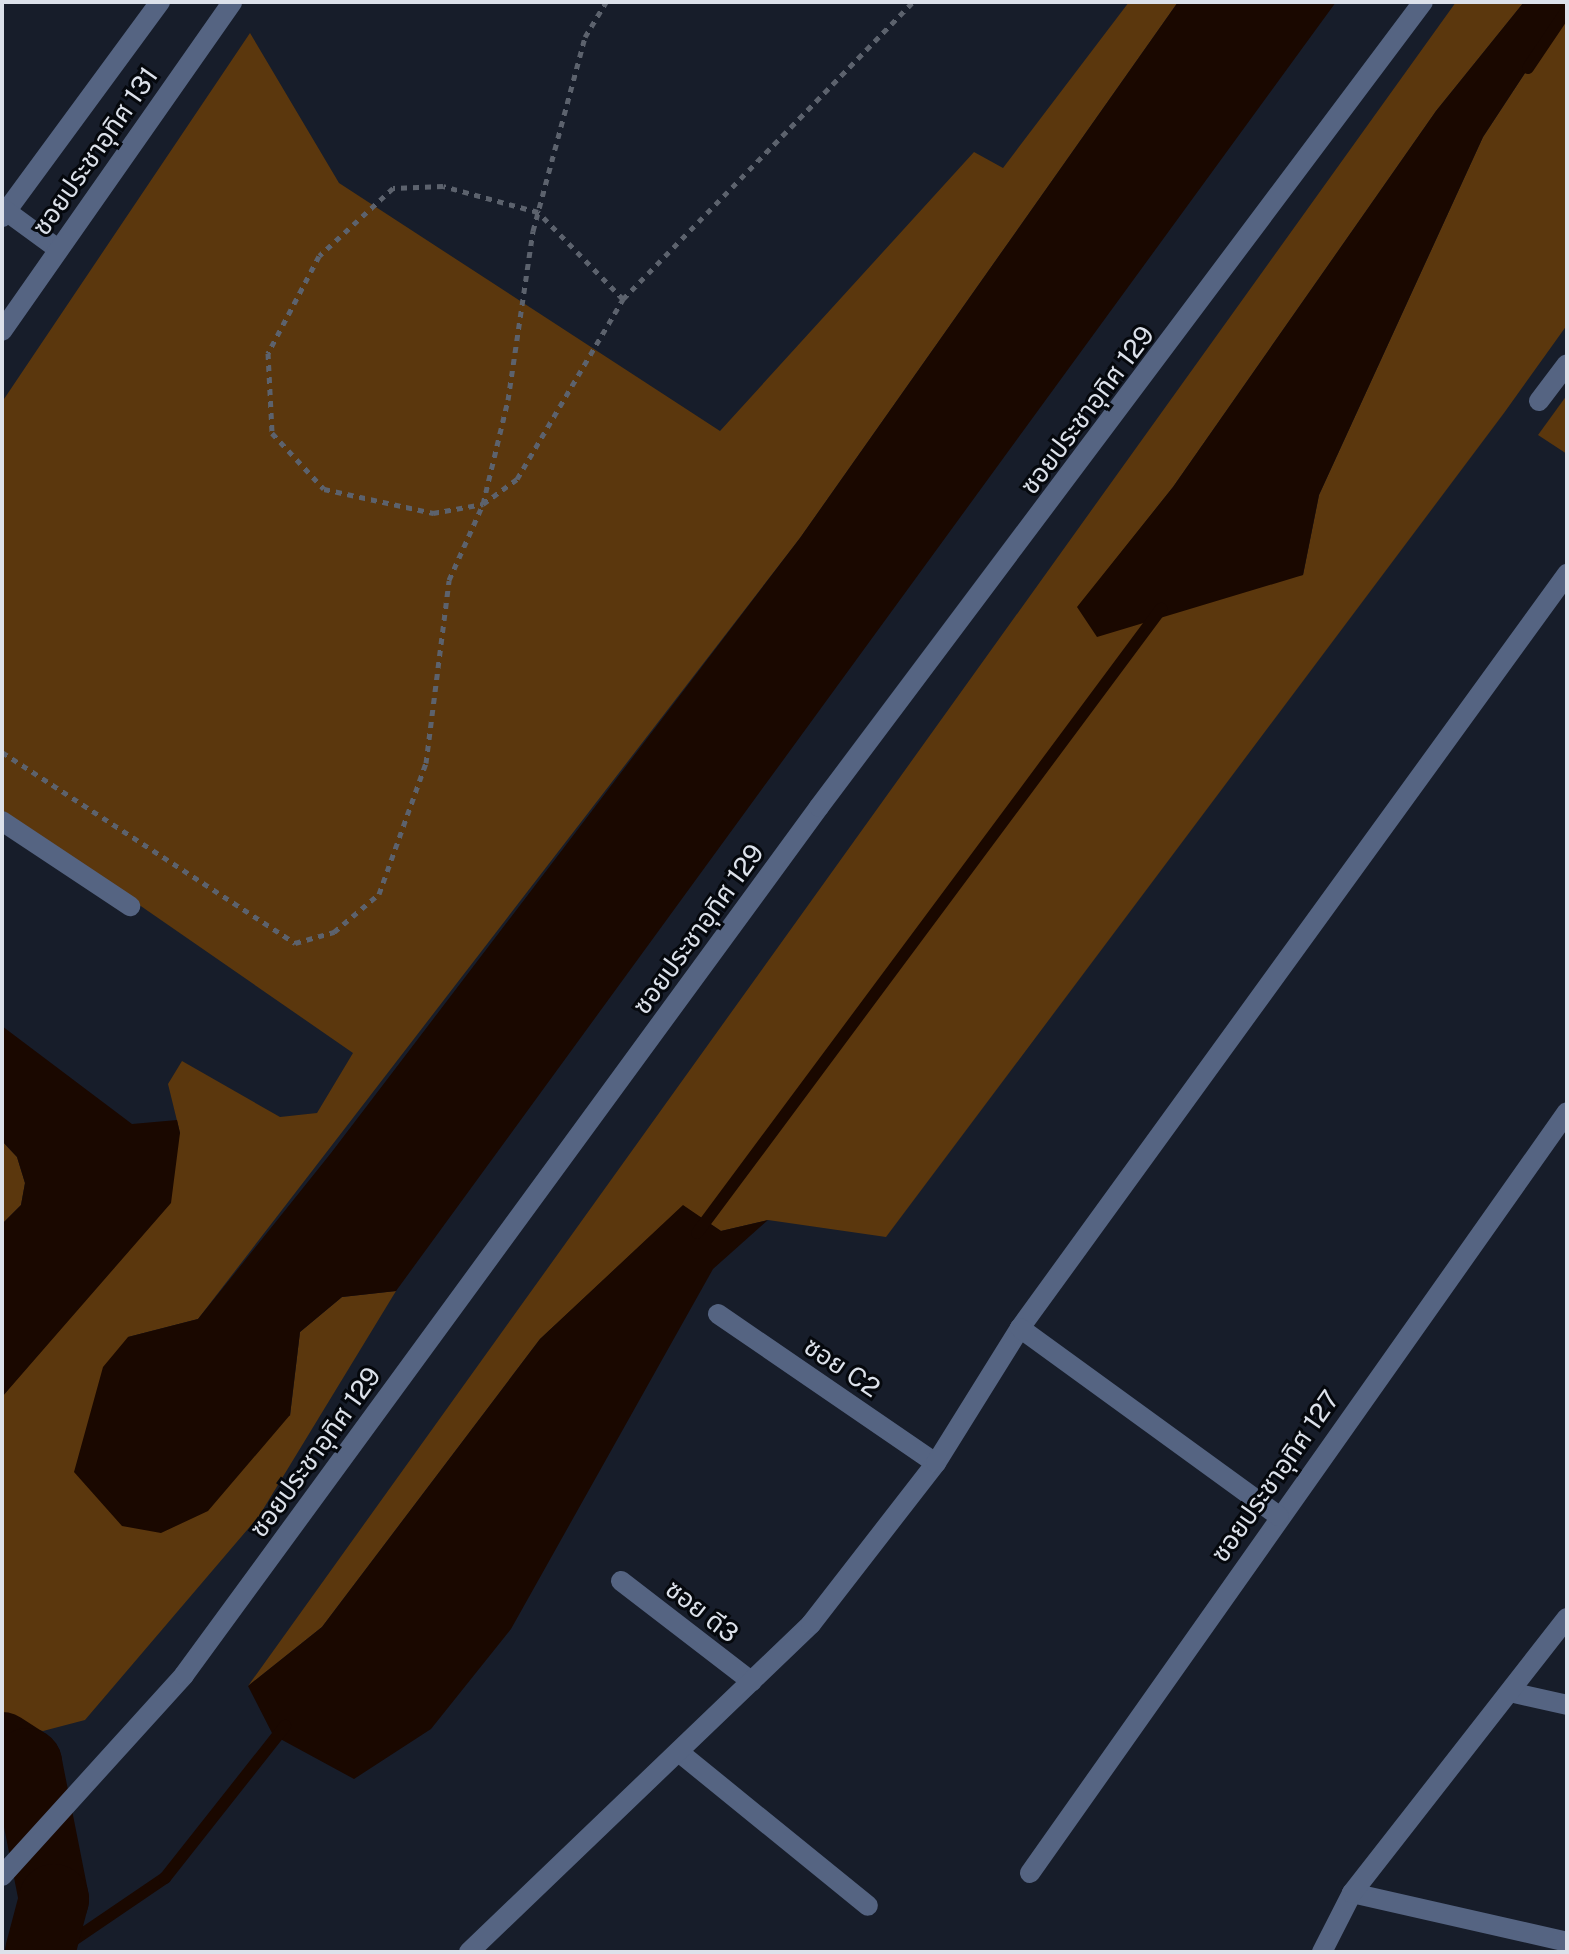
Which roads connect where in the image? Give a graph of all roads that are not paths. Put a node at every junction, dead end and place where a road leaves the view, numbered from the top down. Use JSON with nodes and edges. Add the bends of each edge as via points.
{"nodes":[{"id":1,"x":160,"y":2,"type":"edge"},
{"id":2,"x":232,"y":2,"type":"edge"},
{"id":3,"x":1423,"y":2,"type":"edge"},
{"id":4,"x":3,"y":212,"type":"edge"},
{"id":5,"x":58,"y":249,"type":"junction"},
{"id":6,"x":2,"y":331,"type":"edge"},
{"id":7,"x":1567,"y":364,"type":"edge"},
{"id":8,"x":1539,"y":401,"type":"dead end"},
{"id":9,"x":1567,"y":574,"type":"edge"},
{"id":10,"x":2,"y":821,"type":"edge"},
{"id":11,"x":130,"y":906,"type":"dead end"},
{"id":12,"x":1567,"y":1112,"type":"edge"},
{"id":13,"x":718,"y":1314,"type":"dead end"},
{"id":14,"x":1020,"y":1328,"type":"junction"},
{"id":15,"x":936,"y":1463,"type":"junction"},
{"id":16,"x":1279,"y":1516,"type":"junction"},
{"id":17,"x":621,"y":1581,"type":"dead end"},
{"id":18,"x":1567,"y":1618,"type":"edge"},
{"id":19,"x":752,"y":1682,"type":"junction"},
{"id":20,"x":1510,"y":1692,"type":"junction"},
{"id":21,"x":1567,"y":1705,"type":"edge"},
{"id":22,"x":680,"y":1753,"type":"junction"},
{"id":23,"x":1030,"y":1873,"type":"dead end"},
{"id":24,"x":2,"y":1876,"type":"edge"},
{"id":25,"x":1352,"y":1893,"type":"junction"},
{"id":26,"x":868,"y":1906,"type":"dead end"},
{"id":27,"x":1567,"y":1942,"type":"edge"},
{"id":28,"x":469,"y":1952,"type":"edge"},
{"id":29,"x":1322,"y":1952,"type":"edge"}],
"edges":[{"from":1,"to":4,"type":"street"},
{"from":2,"to":5,"type":"street","name":"ซอยประชาอุทิศ 131"},
{"from":3,"to":24,"type":"street","name":"ซอยประชาอุทิศ 129","via":[[819,807],[184,1675]]},
{"from":4,"to":5,"type":"street"},
{"from":5,"to":6,"type":"street","name":"ซอยประชาอุทิศ 131"},
{"from":7,"to":8,"type":"street"},
{"from":9,"to":14,"type":"street"},
{"from":10,"to":11,"type":"street"},
{"from":12,"to":16,"type":"street","name":"ซอยประชาอุทิศ 127"},
{"from":13,"to":15,"type":"street","name":"ซอย C2"},
{"from":14,"to":15,"type":"street"},
{"from":14,"to":16,"type":"street"},
{"from":15,"to":19,"type":"street","via":[[847,1582]]},
{"from":16,"to":23,"type":"street","name":"ซอยประชาอุทิศ 127"},
{"from":17,"to":19,"type":"street","name":"ซอย ดี3"},
{"from":18,"to":20,"type":"street"},
{"from":19,"to":22,"type":"street"},
{"from":20,"to":21,"type":"street"},
{"from":20,"to":25,"type":"street"},
{"from":22,"to":26,"type":"street"},
{"from":22,"to":28,"type":"street"},
{"from":25,"to":27,"type":"street"},
{"from":25,"to":29,"type":"street"}]}
